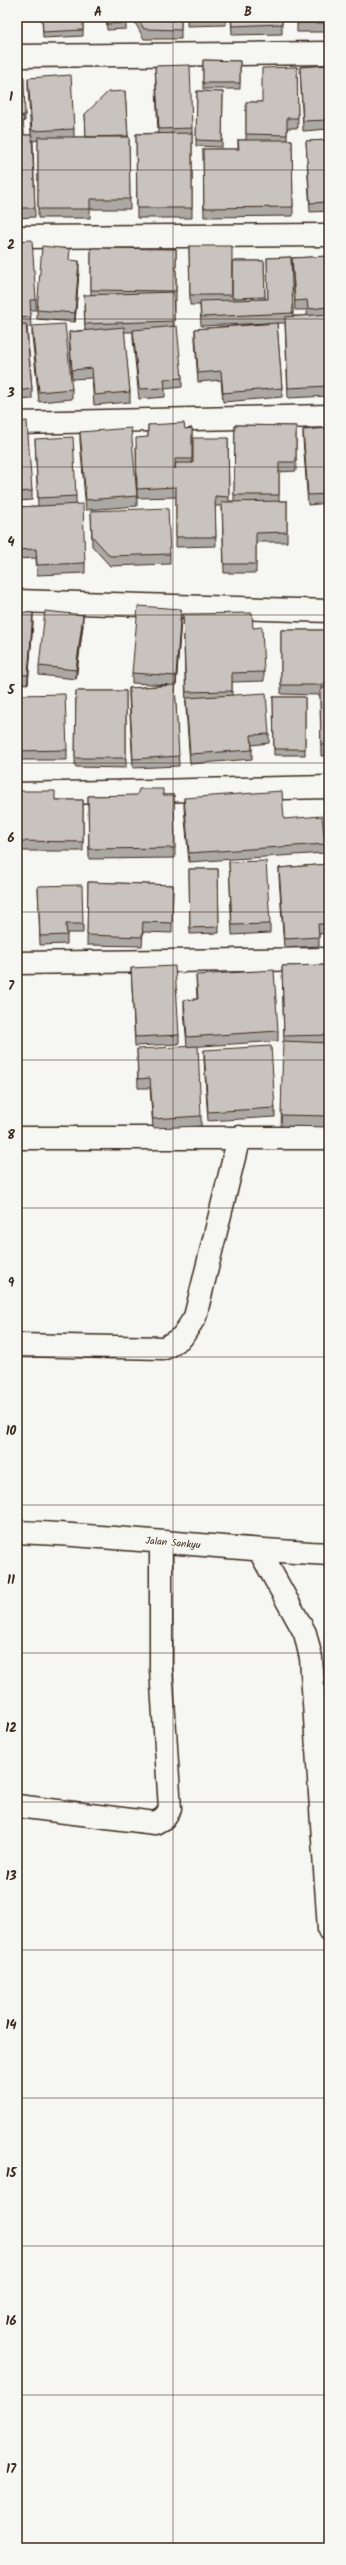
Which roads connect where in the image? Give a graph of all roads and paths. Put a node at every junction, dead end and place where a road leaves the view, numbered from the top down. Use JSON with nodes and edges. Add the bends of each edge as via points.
{"nodes":[{"id":1,"x":329,"y":53,"type":"edge"},
{"id":2,"x":17,"y":56,"type":"edge"},
{"id":3,"x":329,"y":235,"type":"edge"},
{"id":4,"x":17,"y":237,"type":"edge"},
{"id":5,"x":329,"y":416,"type":"edge"},
{"id":6,"x":17,"y":423,"type":"edge"},
{"id":7,"x":17,"y":601,"type":"edge"},
{"id":8,"x":329,"y":611,"type":"edge"},
{"id":9,"x":329,"y":787,"type":"edge"},
{"id":10,"x":17,"y":794,"type":"edge"},
{"id":11,"x":329,"y":959,"type":"edge"},
{"id":12,"x":17,"y":963,"type":"edge"},
{"id":13,"x":239,"y":1137,"type":"junction"},
{"id":14,"x":17,"y":1138,"type":"edge"},
{"id":15,"x":329,"y":1138,"type":"edge"},
{"id":16,"x":17,"y":1345,"type":"edge"},
{"id":17,"x":17,"y":1532,"type":"edge"},
{"id":18,"x":161,"y":1542,"type":"junction"},
{"id":19,"x":259,"y":1550,"type":"junction"},
{"id":20,"x":329,"y":1554,"type":"edge"},
{"id":21,"x":17,"y":1806,"type":"edge"},
{"id":22,"x":328,"y":1930,"type":"edge"}],
"edges":[{"from":1,"to":2,"type":"street"},
{"from":3,"to":4,"type":"street"},
{"from":5,"to":6,"type":"street"},
{"from":7,"to":8,"type":"street"},
{"from":9,"to":10,"type":"street"},
{"from":11,"to":12,"type":"street"},
{"from":13,"to":14,"type":"street"},
{"from":13,"to":15,"type":"street"},
{"from":13,"to":16,"type":"street","via":[[195,1316],[182,1337],[165,1348]]},
{"from":17,"to":18,"type":"street","name":"Jalan Sankyu","via":[[81,1534]]},
{"from":18,"to":19,"type":"street","name":"Jalan Sankyu"},
{"from":18,"to":21,"type":"street","via":[[161,1669],[170,1809],[164,1818],[156,1823]]},
{"from":19,"to":20,"type":"street","name":"Jalan Sankyu"},
{"from":19,"to":22,"type":"street","via":[[302,1627],[311,1658]]}]}
